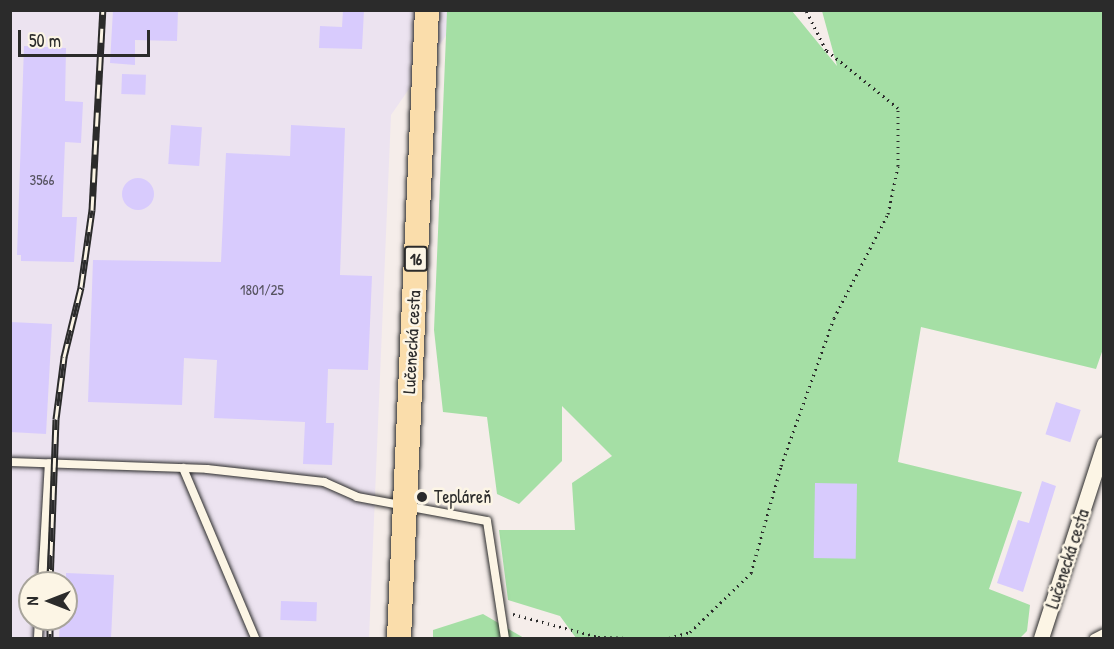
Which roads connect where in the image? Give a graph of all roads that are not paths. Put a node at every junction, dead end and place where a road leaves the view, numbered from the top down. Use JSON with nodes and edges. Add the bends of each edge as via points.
{"nodes":[{"id":1,"x":427,"y":10,"type":"edge"},
{"id":2,"x":1104,"y":444,"type":"edge"},
{"id":3,"x":10,"y":462,"type":"edge"},
{"id":4,"x":49,"y":463,"type":"junction"},
{"id":5,"x":183,"y":468,"type":"junction"},
{"id":6,"x":405,"y":507,"type":"junction"},
{"id":7,"x":43,"y":571,"type":"edge"},
{"id":8,"x":1104,"y":633,"type":"edge"},
{"id":9,"x":255,"y":639,"type":"edge"},
{"id":10,"x":399,"y":639,"type":"edge"},
{"id":11,"x":505,"y":639,"type":"edge"},
{"id":12,"x":1041,"y":639,"type":"edge"},
{"id":13,"x":1094,"y":639,"type":"edge"}],
"edges":[{"from":1,"to":6,"type":"main road","name":"Lučenecká cesta","number":"16"},
{"from":2,"to":12,"type":"street","name":"Lučenecká cesta"},
{"from":3,"to":4,"type":"lane"},
{"from":4,"to":5,"type":"lane"},
{"from":4,"to":7,"type":"lane"},
{"from":5,"to":6,"type":"lane","via":[[324,482],[357,497]]},
{"from":5,"to":9,"type":"lane"},
{"from":6,"to":10,"type":"main road","name":"Lučenecká cesta","number":"16"},
{"from":6,"to":11,"type":"lane","via":[[487,521]]},
{"from":8,"to":13,"type":"lane"}]}
